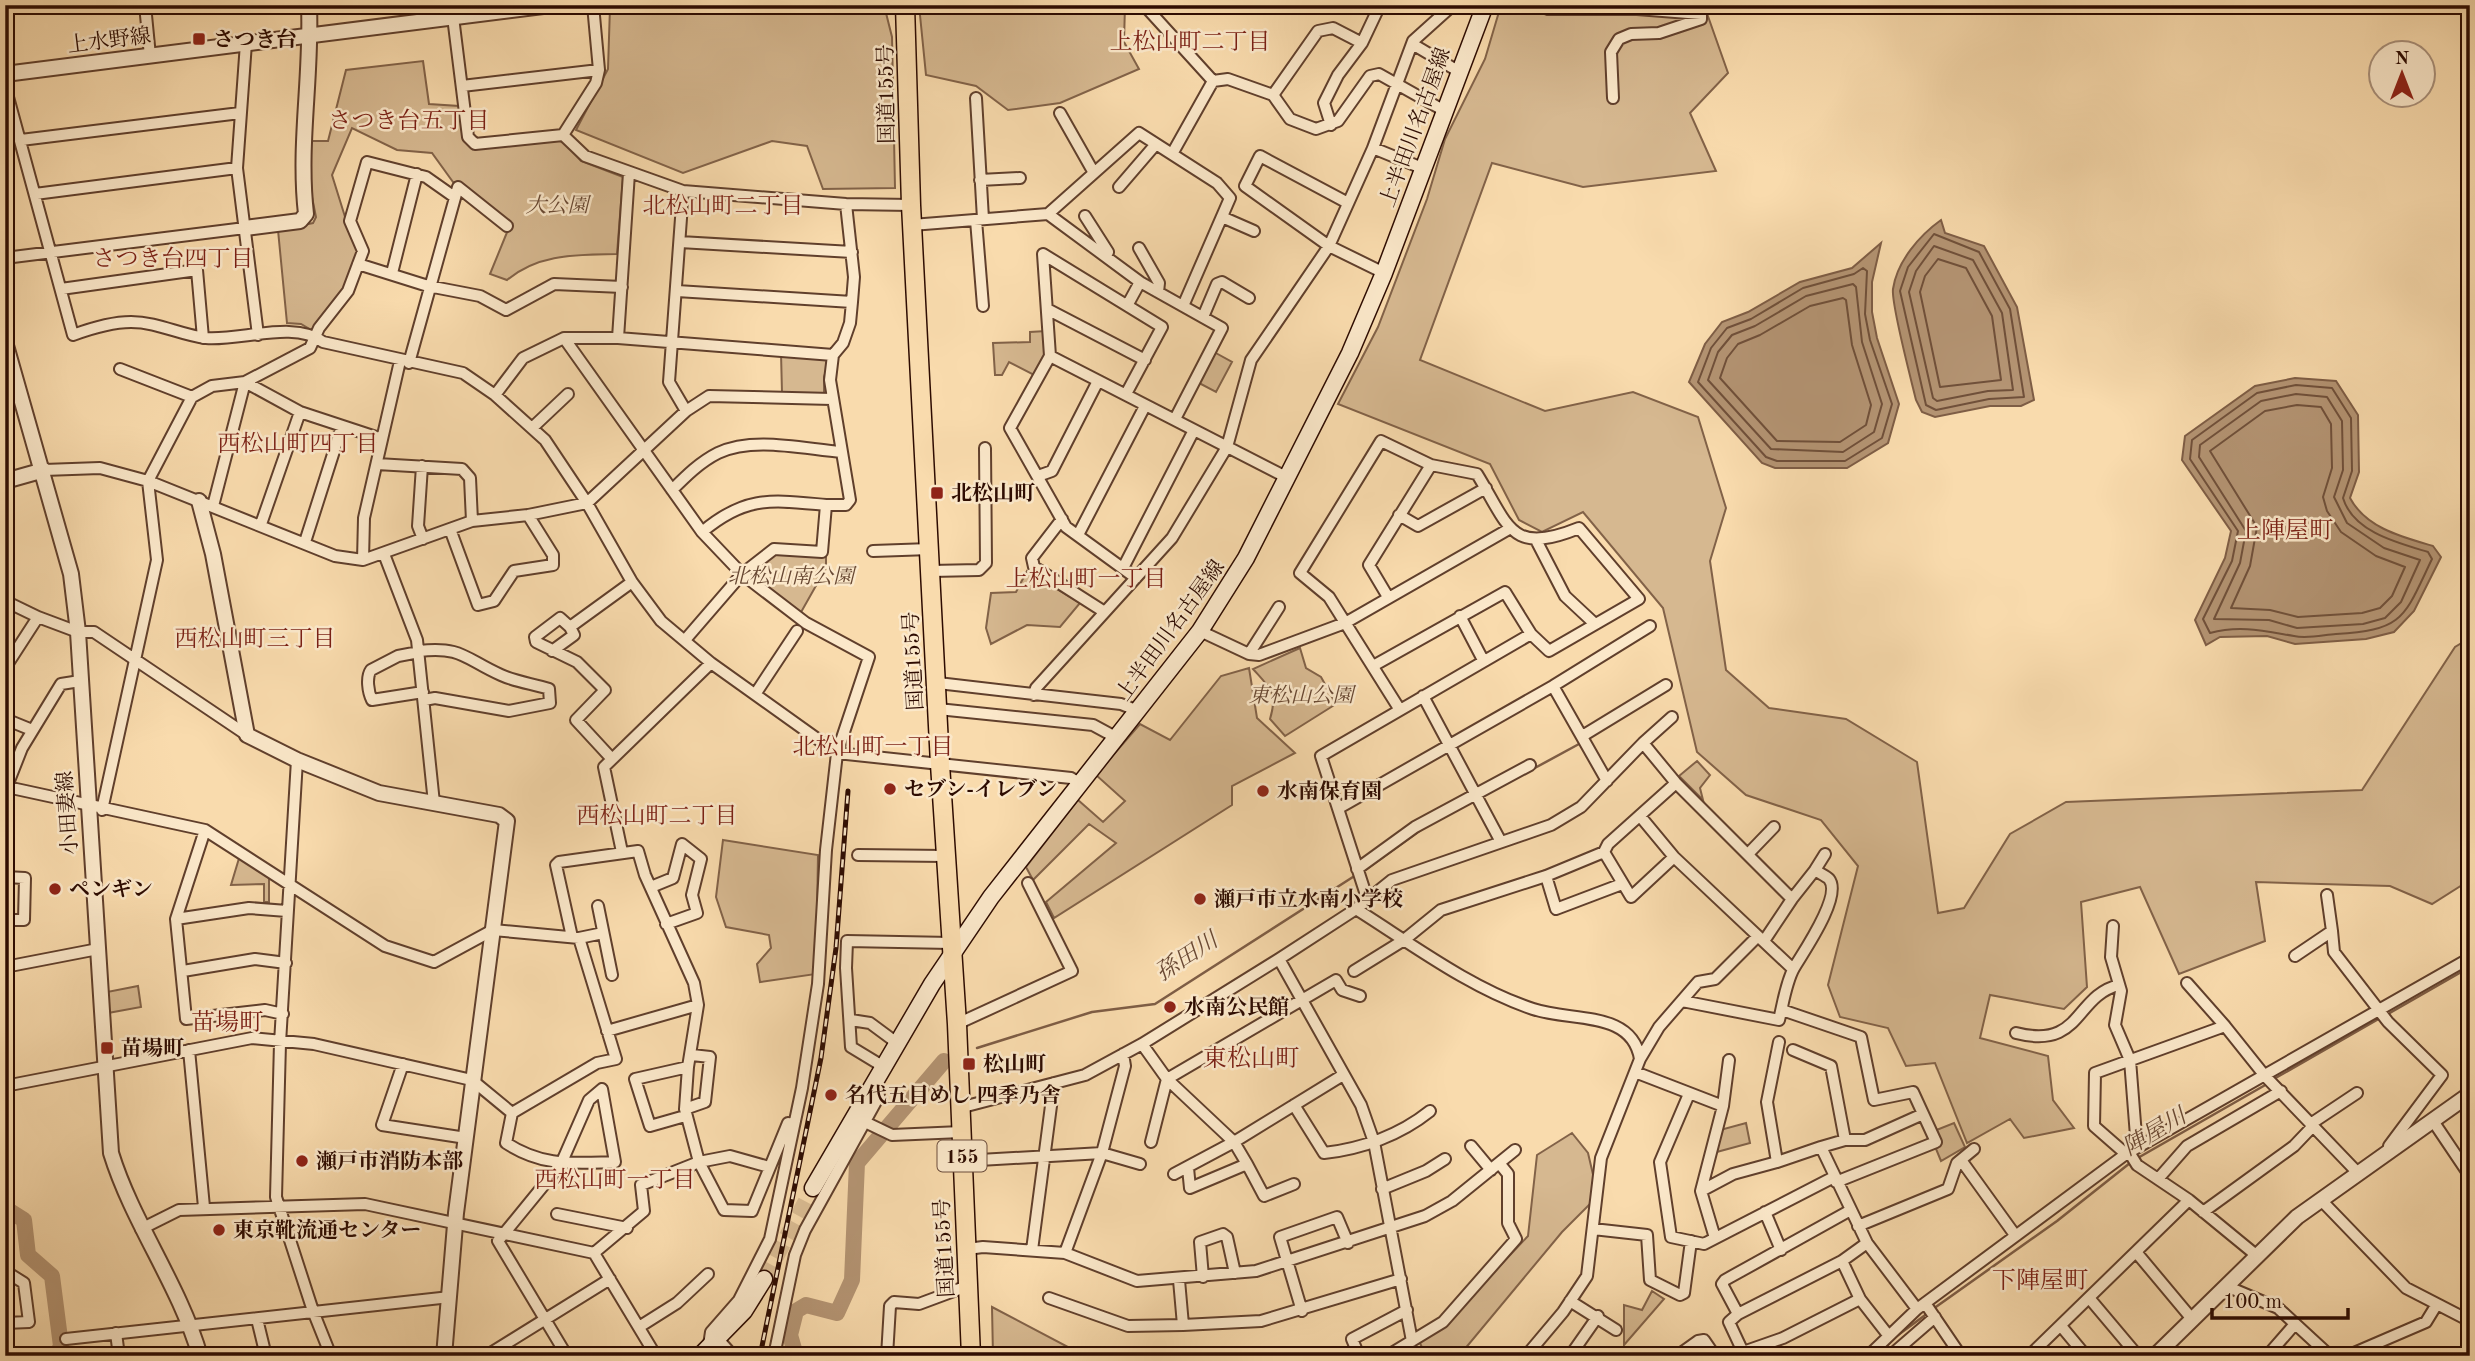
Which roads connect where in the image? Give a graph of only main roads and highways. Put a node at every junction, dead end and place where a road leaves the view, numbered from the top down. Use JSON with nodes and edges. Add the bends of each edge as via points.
{"nodes":[{"id":1,"x":905,"y":5,"type":"edge"},
{"id":2,"x":1485,"y":5,"type":"edge"},
{"id":3,"x":952,"y":950,"type":"junction"},
{"id":4,"x":813,"y":1188,"type":"tunnel mouth"},
{"id":5,"x":764,"y":1279,"type":"tunnel mouth"},
{"id":6,"x":709,"y":1347,"type":"edge"},
{"id":7,"x":971,"y":1356,"type":"edge"}],
"edges":[{"from":1,"to":3,"type":"highway","name":"国道155号","number":"155","via":[[911,205]]},
{"from":2,"to":3,"type":"main road","name":"上半田川名古屋線","via":[[1350,353],[1246,558],[1200,631]]},
{"from":3,"to":4,"type":"main road","name":"上半田川名古屋線"},
{"from":3,"to":7,"type":"highway","name":"国道155号","number":"155"},
{"from":5,"to":6,"type":"main road","via":[[744,1311]]}]}
